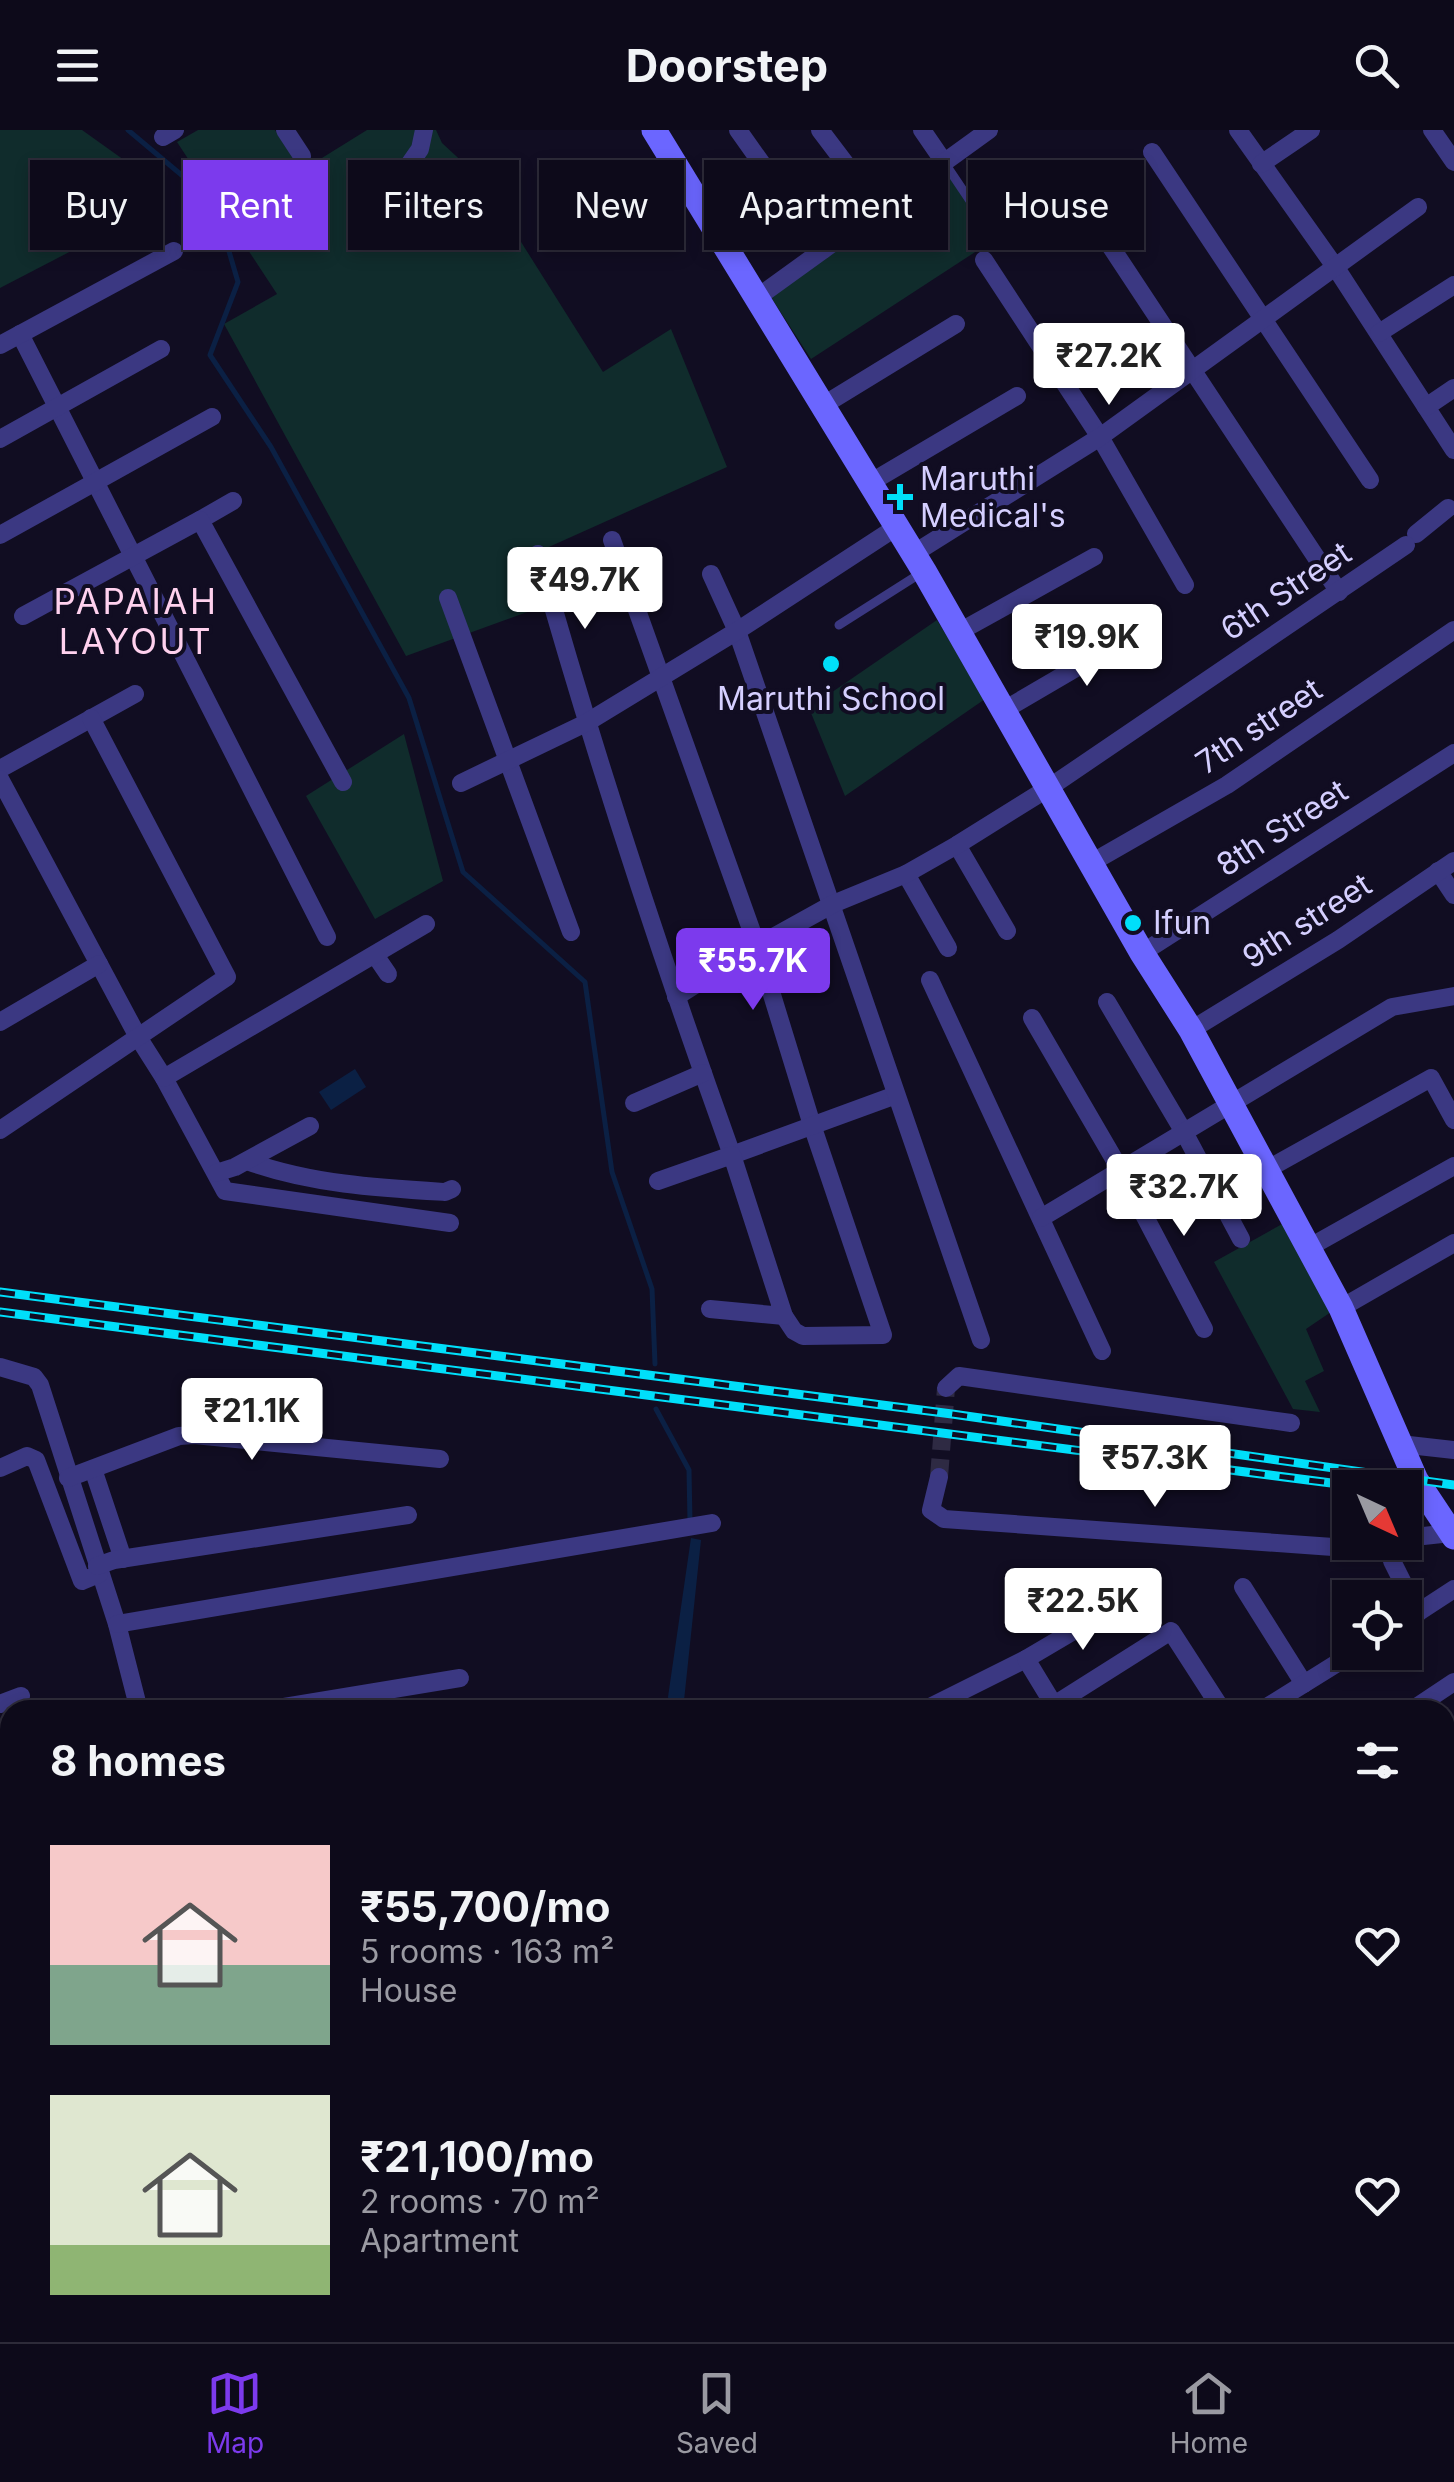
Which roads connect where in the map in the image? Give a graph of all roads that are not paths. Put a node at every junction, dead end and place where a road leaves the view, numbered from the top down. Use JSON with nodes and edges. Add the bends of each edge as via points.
{"nodes":[{"id":1,"x":285,"y":130,"type":"edge"},
{"id":2,"x":424,"y":130,"type":"edge"},
{"id":3,"x":654,"y":130,"type":"edge"},
{"id":4,"x":738,"y":130,"type":"edge"},
{"id":5,"x":820,"y":130,"type":"edge"},
{"id":6,"x":922,"y":130,"type":"edge"},
{"id":7,"x":989,"y":130,"type":"edge"},
{"id":8,"x":1238,"y":130,"type":"edge"},
{"id":9,"x":1311,"y":130,"type":"edge"},
{"id":10,"x":1432,"y":130,"type":"edge"},
{"id":11,"x":1451,"y":150,"type":"edge"},
{"id":12,"x":1152,"y":152,"type":"dead end"},
{"id":13,"x":302,"y":156,"type":"dead end"},
{"id":14,"x":412,"y":160,"type":"edge"},
{"id":15,"x":759,"y":160,"type":"edge"},
{"id":16,"x":843,"y":160,"type":"edge"},
{"id":17,"x":943,"y":160,"type":"edge"},
{"id":18,"x":947,"y":160,"type":"edge"},
{"id":19,"x":1261,"y":164,"type":"junction"},
{"id":20,"x":948,"y":168,"type":"edge"},
{"id":21,"x":968,"y":198,"type":"edge"},
{"id":22,"x":1418,"y":208,"type":"dead end"},
{"id":23,"x":823,"y":250,"type":"edge"},
{"id":24,"x":1113,"y":250,"type":"edge"},
{"id":25,"x":174,"y":251,"type":"dead end"},
{"id":26,"x":984,"y":260,"type":"dead end"},
{"id":27,"x":1336,"y":268,"type":"junction"},
{"id":28,"x":1454,"y":285,"type":"edge"},
{"id":29,"x":758,"y":297,"type":"junction"},
{"id":30,"x":1266,"y":319,"type":"junction"},
{"id":31,"x":956,"y":324,"type":"dead end"},
{"id":32,"x":1378,"y":333,"type":"junction"},
{"id":33,"x":20,"y":334,"type":"junction"},
{"id":34,"x":0,"y":344,"type":"edge"},
{"id":35,"x":161,"y":349,"type":"dead end"},
{"id":36,"x":1192,"y":372,"type":"junction"},
{"id":37,"x":1454,"y":388,"type":"edge"},
{"id":38,"x":1017,"y":396,"type":"dead end"},
{"id":39,"x":822,"y":406,"type":"junction"},
{"id":40,"x":1426,"y":407,"type":"junction"},
{"id":41,"x":57,"y":408,"type":"junction"},
{"id":42,"x":212,"y":417,"type":"dead end"},
{"id":43,"x":1100,"y":437,"type":"junction"},
{"id":44,"x":0,"y":439,"type":"edge"},
{"id":45,"x":1454,"y":450,"type":"edge"},
{"id":46,"x":1370,"y":480,"type":"dead end"},
{"id":47,"x":96,"y":482,"type":"junction"},
{"id":48,"x":868,"y":484,"type":"junction"},
{"id":49,"x":233,"y":500,"type":"dead end"},
{"id":50,"x":1452,"y":507,"type":"edge"},
{"id":51,"x":200,"y":520,"type":"junction"},
{"id":52,"x":895,"y":528,"type":"junction"},
{"id":53,"x":0,"y":535,"type":"edge"},
{"id":54,"x":612,"y":540,"type":"dead end"},
{"id":55,"x":538,"y":554,"type":"dead end"},
{"id":56,"x":132,"y":556,"type":"junction"},
{"id":57,"x":1094,"y":557,"type":"dead end"},
{"id":58,"x":918,"y":563,"type":"junction"},
{"id":59,"x":711,"y":574,"type":"dead end"},
{"id":60,"x":1186,"y":585,"type":"dead end"},
{"id":61,"x":1339,"y":592,"type":"junction"},
{"id":62,"x":448,"y":598,"type":"dead end"},
{"id":63,"x":23,"y":616,"type":"dead end"},
{"id":64,"x":839,"y":625,"type":"dead end"},
{"id":65,"x":1146,"y":627,"type":"dead end"},
{"id":66,"x":1454,"y":630,"type":"edge"},
{"id":67,"x":737,"y":631,"type":"junction"},
{"id":68,"x":959,"y":632,"type":"junction"},
{"id":69,"x":660,"y":678,"type":"junction"},
{"id":70,"x":135,"y":694,"type":"dead end"},
{"id":71,"x":1004,"y":710,"type":"junction"},
{"id":72,"x":91,"y":718,"type":"junction"},
{"id":73,"x":586,"y":722,"type":"junction"},
{"id":74,"x":1454,"y":753,"type":"edge"},
{"id":75,"x":505,"y":761,"type":"junction"},
{"id":76,"x":0,"y":769,"type":"edge"},
{"id":77,"x":0,"y":779,"type":"edge"},
{"id":78,"x":343,"y":782,"type":"dead end"},
{"id":79,"x":461,"y":783,"type":"dead end"},
{"id":80,"x":1050,"y":787,"type":"junction"},
{"id":81,"x":957,"y":845,"type":"junction"},
{"id":82,"x":1091,"y":863,"type":"junction"},
{"id":83,"x":1446,"y":866,"type":"edge"},
{"id":84,"x":906,"y":874,"type":"junction"},
{"id":85,"x":1454,"y":894,"type":"edge"},
{"id":86,"x":833,"y":904,"type":"junction"},
{"id":87,"x":426,"y":924,"type":"dead end"},
{"id":88,"x":1007,"y":931,"type":"dead end"},
{"id":89,"x":571,"y":932,"type":"dead end"},
{"id":90,"x":327,"y":937,"type":"dead end"},
{"id":91,"x":757,"y":946,"type":"junction"},
{"id":92,"x":948,"y":948,"type":"dead end"},
{"id":93,"x":1142,"y":954,"type":"junction"},
{"id":94,"x":375,"y":955,"type":"junction"},
{"id":95,"x":99,"y":964,"type":"junction"},
{"id":96,"x":388,"y":974,"type":"dead end"},
{"id":97,"x":930,"y":980,"type":"dead end"},
{"id":98,"x":1454,"y":996,"type":"edge"},
{"id":99,"x":676,"y":997,"type":"junction"},
{"id":100,"x":1107,"y":1002,"type":"dead end"},
{"id":101,"x":1032,"y":1018,"type":"dead end"},
{"id":102,"x":0,"y":1022,"type":"edge"},
{"id":103,"x":1191,"y":1030,"type":"junction"},
{"id":104,"x":138,"y":1037,"type":"junction"},
{"id":105,"x":703,"y":1073,"type":"junction"},
{"id":106,"x":164,"y":1078,"type":"junction"},
{"id":107,"x":896,"y":1095,"type":"junction"},
{"id":108,"x":634,"y":1103,"type":"dead end"},
{"id":109,"x":1231,"y":1106,"type":"junction"},
{"id":110,"x":1454,"y":1120,"type":"edge"},
{"id":111,"x":812,"y":1125,"type":"junction"},
{"id":112,"x":310,"y":1126,"type":"dead end"},
{"id":113,"x":0,"y":1130,"type":"edge"},
{"id":114,"x":1185,"y":1134,"type":"junction"},
{"id":115,"x":732,"y":1155,"type":"junction"},
{"id":116,"x":247,"y":1161,"type":"junction"},
{"id":117,"x":1454,"y":1166,"type":"edge"},
{"id":118,"x":1266,"y":1170,"type":"junction"},
{"id":119,"x":1121,"y":1171,"type":"junction"},
{"id":120,"x":216,"y":1173,"type":"junction"},
{"id":121,"x":658,"y":1181,"type":"dead end"},
{"id":122,"x":452,"y":1189,"type":"dead end"},
{"id":123,"x":1041,"y":1218,"type":"junction"},
{"id":124,"x":450,"y":1223,"type":"dead end"},
{"id":125,"x":1241,"y":1239,"type":"dead end"},
{"id":126,"x":1454,"y":1242,"type":"edge"},
{"id":127,"x":1308,"y":1248,"type":"junction"},
{"id":128,"x":1341,"y":1308,"type":"junction"},
{"id":129,"x":710,"y":1309,"type":"dead end"},
{"id":130,"x":784,"y":1316,"type":"junction"},
{"id":131,"x":1204,"y":1330,"type":"dead end"},
{"id":132,"x":981,"y":1340,"type":"dead end"},
{"id":133,"x":1102,"y":1351,"type":"dead end"},
{"id":134,"x":0,"y":1366,"type":"edge"},
{"id":135,"x":946,"y":1388,"type":"dead end"},
{"id":136,"x":1290,"y":1423,"type":"dead end"},
{"id":137,"x":1400,"y":1444,"type":"junction"},
{"id":138,"x":1454,"y":1450,"type":"edge"},
{"id":139,"x":440,"y":1459,"type":"dead end"},
{"id":140,"x":0,"y":1468,"type":"edge"},
{"id":141,"x":94,"y":1469,"type":"junction"},
{"id":142,"x":43,"y":1474,"type":"junction"},
{"id":143,"x":66,"y":1474,"type":"junction"},
{"id":144,"x":938,"y":1477,"type":"tunnel mouth"},
{"id":145,"x":74,"y":1498,"type":"junction"},
{"id":146,"x":54,"y":1504,"type":"junction"},
{"id":147,"x":408,"y":1515,"type":"dead end"},
{"id":148,"x":712,"y":1522,"type":"dead end"},
{"id":149,"x":1452,"y":1535,"type":"edge"},
{"id":150,"x":1422,"y":1537,"type":"edge"},
{"id":151,"x":1332,"y":1547,"type":"edge"},
{"id":152,"x":123,"y":1559,"type":"junction"},
{"id":153,"x":1392,"y":1560,"type":"dead end"},
{"id":154,"x":98,"y":1570,"type":"junction"},
{"id":155,"x":1399,"y":1580,"type":"edge"},
{"id":156,"x":1243,"y":1587,"type":"dead end"},
{"id":157,"x":1454,"y":1589,"type":"edge"},
{"id":158,"x":1126,"y":1600,"type":"dead end"},
{"id":159,"x":1422,"y":1610,"type":"edge"},
{"id":160,"x":117,"y":1624,"type":"junction"},
{"id":161,"x":1026,"y":1659,"type":"junction"},
{"id":162,"x":1332,"y":1666,"type":"edge"},
{"id":163,"x":460,"y":1678,"type":"dead end"},
{"id":164,"x":1454,"y":1682,"type":"edge"},
{"id":165,"x":1304,"y":1684,"type":"junction"},
{"id":166,"x":21,"y":1696,"type":"dead end"},
{"id":167,"x":10,"y":1700,"type":"edge"},
{"id":168,"x":136,"y":1700,"type":"edge"},
{"id":169,"x":327,"y":1700,"type":"edge"},
{"id":170,"x":944,"y":1700,"type":"edge"},
{"id":171,"x":1048,"y":1700,"type":"edge"},
{"id":172,"x":1063,"y":1700,"type":"edge"},
{"id":173,"x":1214,"y":1700,"type":"edge"},
{"id":174,"x":1278,"y":1700,"type":"edge"},
{"id":175,"x":1427,"y":1700,"type":"edge"}],
"edges":[{"from":1,"to":13,"type":"street"},
{"from":2,"to":14,"type":"street"},
{"from":3,"to":29,"type":"street"},
{"from":4,"to":15,"type":"street"},
{"from":5,"to":16,"type":"street"},
{"from":6,"to":17,"type":"street"},
{"from":7,"to":18,"type":"street"},
{"from":8,"to":19,"type":"street"},
{"from":9,"to":19,"type":"street"},
{"from":10,"to":11,"type":"street"},
{"from":12,"to":30,"type":"street"},
{"from":19,"to":27,"type":"street"},
{"from":20,"to":21,"type":"lane"},
{"from":22,"to":27,"type":"street"},
{"from":23,"to":29,"type":"street"},
{"from":24,"to":36,"type":"street"},
{"from":25,"to":33,"type":"street"},
{"from":26,"to":43,"type":"street"},
{"from":27,"to":30,"type":"street"},
{"from":27,"to":32,"type":"street"},
{"from":28,"to":32,"type":"street"},
{"from":29,"to":39,"type":"street"},
{"from":30,"to":36,"type":"street"},
{"from":30,"to":46,"type":"street"},
{"from":31,"to":39,"type":"street"},
{"from":32,"to":40,"type":"street"},
{"from":33,"to":34,"type":"street"},
{"from":33,"to":41,"type":"street"},
{"from":35,"to":41,"type":"street"},
{"from":36,"to":43,"type":"street"},
{"from":36,"to":61,"type":"street"},
{"from":37,"to":40,"type":"street"},
{"from":38,"to":48,"type":"street"},
{"from":39,"to":48,"type":"street"},
{"from":40,"to":45,"type":"street"},
{"from":41,"to":44,"type":"street"},
{"from":41,"to":47,"type":"street"},
{"from":42,"to":47,"type":"street"},
{"from":43,"to":58,"type":"street"},
{"from":43,"to":60,"type":"street"},
{"from":47,"to":53,"type":"street"},
{"from":47,"to":56,"type":"street"},
{"from":48,"to":52,"type":"street"},
{"from":49,"to":51,"type":"street"},
{"from":50,"to":61,"type":"street","name":"6th Street"},
{"from":51,"to":56,"type":"street"},
{"from":51,"to":78,"type":"street"},
{"from":52,"to":58,"type":"street"},
{"from":52,"to":67,"type":"street"},
{"from":54,"to":69,"type":"street"},
{"from":55,"to":73,"type":"street"},
{"from":56,"to":63,"type":"street"},
{"from":56,"to":90,"type":"street"},
{"from":57,"to":68,"type":"street"},
{"from":58,"to":64,"type":"lane"},
{"from":58,"to":68,"type":"street"},
{"from":59,"to":67,"type":"street"},
{"from":61,"to":80,"type":"street","name":"6th Street"},
{"from":62,"to":75,"type":"street"},
{"from":65,"to":71,"type":"street"},
{"from":66,"to":82,"type":"street","name":"7th street","via":[[1227,785]]},
{"from":67,"to":69,"type":"street"},
{"from":67,"to":86,"type":"street"},
{"from":68,"to":71,"type":"street"},
{"from":69,"to":73,"type":"street"},
{"from":69,"to":91,"type":"street"},
{"from":70,"to":72,"type":"street"},
{"from":71,"to":80,"type":"street"},
{"from":72,"to":76,"type":"street"},
{"from":72,"to":104,"type":"street","via":[[227,977]]},
{"from":73,"to":75,"type":"street"},
{"from":73,"to":99,"type":"street"},
{"from":74,"to":93,"type":"street","name":"8th Street"},
{"from":75,"to":79,"type":"street"},
{"from":75,"to":89,"type":"street"},
{"from":77,"to":95,"type":"street"},
{"from":80,"to":81,"type":"street","name":"6th Street"},
{"from":80,"to":82,"type":"street"},
{"from":81,"to":84,"type":"street","name":"6th Street"},
{"from":81,"to":88,"type":"street"},
{"from":82,"to":93,"type":"street"},
{"from":83,"to":85,"type":"street"},
{"from":83,"to":103,"type":"street","name":"9th street"},
{"from":84,"to":86,"type":"street","name":"6th Street"},
{"from":84,"to":92,"type":"street"},
{"from":86,"to":91,"type":"street","name":"6th Street"},
{"from":86,"to":107,"type":"street"},
{"from":87,"to":94,"type":"street"},
{"from":91,"to":99,"type":"street","name":"6th Street"},
{"from":91,"to":111,"type":"street"},
{"from":93,"to":103,"type":"street"},
{"from":94,"to":96,"type":"street"},
{"from":94,"to":106,"type":"street"},
{"from":95,"to":102,"type":"street"},
{"from":95,"to":104,"type":"street"},
{"from":97,"to":123,"type":"street"},
{"from":98,"to":109,"type":"street","via":[[1392,1006]]},
{"from":99,"to":105,"type":"street"},
{"from":100,"to":114,"type":"street"},
{"from":101,"to":119,"type":"street"},
{"from":103,"to":109,"type":"street"},
{"from":104,"to":106,"type":"street"},
{"from":104,"to":113,"type":"street"},
{"from":105,"to":108,"type":"street"},
{"from":105,"to":115,"type":"street"},
{"from":106,"to":120,"type":"street"},
{"from":107,"to":111,"type":"street"},
{"from":107,"to":132,"type":"street"},
{"from":109,"to":114,"type":"street"},
{"from":109,"to":118,"type":"street"},
{"from":110,"to":118,"type":"street","via":[[1431,1078]]},
{"from":111,"to":115,"type":"street"},
{"from":111,"to":130,"type":"street","via":[[883,1335],[803,1336]]},
{"from":112,"to":116,"type":"street"},
{"from":114,"to":119,"type":"street"},
{"from":114,"to":125,"type":"street"},
{"from":115,"to":121,"type":"street"},
{"from":115,"to":130,"type":"street"},
{"from":116,"to":120,"type":"street"},
{"from":116,"to":122,"type":"street","via":[[338,1182]]},
{"from":117,"to":127,"type":"street"},
{"from":118,"to":127,"type":"street"},
{"from":119,"to":123,"type":"street"},
{"from":119,"to":131,"type":"street"},
{"from":120,"to":124,"type":"street","via":[[225,1191]]},
{"from":123,"to":133,"type":"street"},
{"from":126,"to":128,"type":"street"},
{"from":127,"to":128,"type":"street"},
{"from":128,"to":137,"type":"street"},
{"from":129,"to":130,"type":"street"},
{"from":134,"to":143,"type":"street","via":[[40,1385]]},
{"from":135,"to":136,"type":"street","via":[[959,1376]]},
{"from":137,"to":138,"type":"street"},
{"from":137,"to":149,"type":"street"},
{"from":139,"to":141,"type":"street","via":[[194,1434]]},
{"from":140,"to":142,"type":"street","via":[[27,1456]]},
{"from":141,"to":143,"type":"street"},
{"from":141,"to":152,"type":"street"},
{"from":142,"to":143,"type":"street"},
{"from":142,"to":146,"type":"street"},
{"from":143,"to":145,"type":"street"},
{"from":144,"to":151,"type":"street","via":[[931,1510],[944,1519]]},
{"from":145,"to":146,"type":"street"},
{"from":145,"to":154,"type":"street"},
{"from":146,"to":154,"type":"street","via":[[82,1581]]},
{"from":147,"to":152,"type":"street"},
{"from":148,"to":160,"type":"street"},
{"from":149,"to":150,"type":"street"},
{"from":152,"to":154,"type":"street"},
{"from":153,"to":155,"type":"street"},
{"from":154,"to":160,"type":"street"},
{"from":156,"to":165,"type":"street"},
{"from":157,"to":159,"type":"street"},
{"from":158,"to":161,"type":"street"},
{"from":160,"to":168,"type":"street"},
{"from":161,"to":170,"type":"street"},
{"from":161,"to":171,"type":"street"},
{"from":162,"to":165,"type":"street"},
{"from":163,"to":169,"type":"street"},
{"from":164,"to":175,"type":"street"},
{"from":165,"to":174,"type":"street"},
{"from":166,"to":167,"type":"street"},
{"from":172,"to":173,"type":"street","via":[[1166,1624]]}]}
